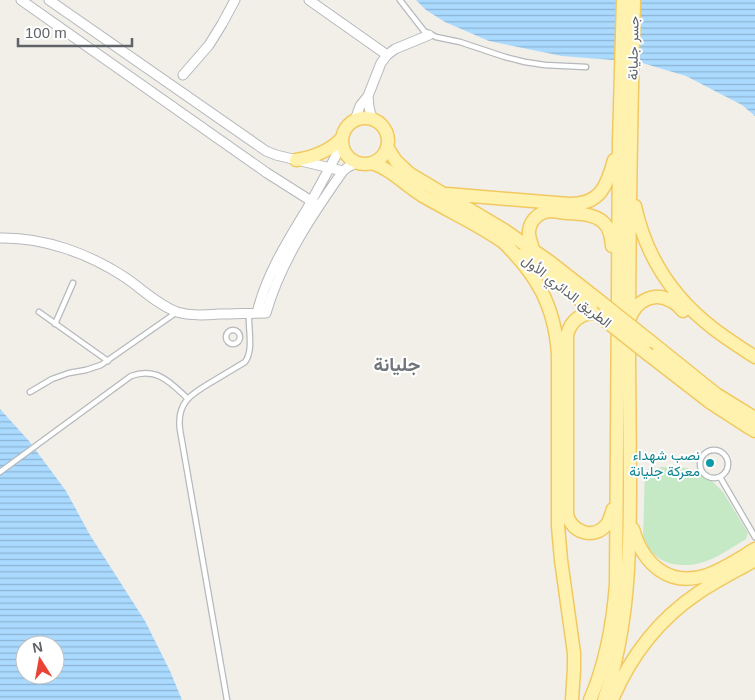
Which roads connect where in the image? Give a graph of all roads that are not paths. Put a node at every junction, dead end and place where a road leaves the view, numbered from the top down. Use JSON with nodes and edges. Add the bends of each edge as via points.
{"nodes":[{"id":1,"x":21,"y":0,"type":"edge"},
{"id":2,"x":49,"y":0,"type":"edge"},
{"id":3,"x":235,"y":0,"type":"edge"},
{"id":4,"x":309,"y":0,"type":"edge"},
{"id":5,"x":400,"y":0,"type":"edge"},
{"id":6,"x":623,"y":0,"type":"edge"},
{"id":7,"x":634,"y":0,"type":"edge"},
{"id":8,"x":429,"y":35,"type":"junction"},
{"id":9,"x":387,"y":55,"type":"junction"},
{"id":10,"x":586,"y":67,"type":"dead end"},
{"id":11,"x":183,"y":75,"type":"dead end"},
{"id":12,"x":626,"y":95,"type":"junction"},
{"id":13,"x":368,"y":96,"type":"junction"},
{"id":14,"x":372,"y":119,"type":"junction"},
{"id":15,"x":355,"y":120,"type":"junction"},
{"id":16,"x":342,"y":140,"type":"junction"},
{"id":17,"x":618,"y":143,"type":"junction"},
{"id":18,"x":387,"y":147,"type":"junction"},
{"id":19,"x":296,"y":160,"type":"junction"},
{"id":20,"x":358,"y":162,"type":"junction"},
{"id":21,"x":372,"y":163,"type":"junction"},
{"id":22,"x":330,"y":168,"type":"junction"},
{"id":23,"x":343,"y":171,"type":"junction"},
{"id":24,"x":630,"y":184,"type":"junction"},
{"id":25,"x":443,"y":193,"type":"junction"},
{"id":26,"x":315,"y":204,"type":"junction"},
{"id":27,"x":0,"y":238,"type":"edge"},
{"id":28,"x":500,"y":239,"type":"junction"},
{"id":29,"x":534,"y":250,"type":"junction"},
{"id":30,"x":618,"y":267,"type":"junction"},
{"id":31,"x":73,"y":283,"type":"dead end"},
{"id":32,"x":599,"y":310,"type":"junction"},
{"id":33,"x":39,"y":312,"type":"dead end"},
{"id":34,"x":178,"y":312,"type":"junction"},
{"id":35,"x":257,"y":313,"type":"junction"},
{"id":36,"x":629,"y":320,"type":"junction"},
{"id":37,"x":55,"y":324,"type":"junction"},
{"id":38,"x":249,"y":332,"type":"junction"},
{"id":39,"x":240,"y":334,"type":"dead end"},
{"id":40,"x":755,"y":357,"type":"edge"},
{"id":41,"x":108,"y":361,"type":"junction"},
{"id":42,"x":755,"y":367,"type":"edge"},
{"id":43,"x":30,"y":392,"type":"dead end"},
{"id":44,"x":188,"y":398,"type":"junction"},
{"id":45,"x":755,"y":418,"type":"edge"},
{"id":46,"x":755,"y":431,"type":"edge"},
{"id":47,"x":0,"y":472,"type":"edge"},
{"id":48,"x":720,"y":477,"type":"junction"},
{"id":49,"x":616,"y":502,"type":"junction"},
{"id":50,"x":630,"y":518,"type":"junction"},
{"id":51,"x":755,"y":537,"type":"edge"},
{"id":52,"x":755,"y":549,"type":"edge"},
{"id":53,"x":755,"y":560,"type":"edge"},
{"id":54,"x":227,"y":700,"type":"edge"},
{"id":55,"x":572,"y":700,"type":"edge"},
{"id":56,"x":590,"y":700,"type":"edge"},
{"id":57,"x":604,"y":700,"type":"edge"},
{"id":58,"x":612,"y":700,"type":"edge"}],
"edges":[{"from":1,"to":26,"type":"street"},
{"from":2,"to":19,"type":"street","via":[[257,145],[276,155]]},
{"from":3,"to":11,"type":"street","via":[[209,45]]},
{"from":4,"to":9,"type":"street"},
{"from":5,"to":8,"type":"lane"},
{"from":6,"to":12,"type":"main road","name":"جسر جليانة"},
{"from":7,"to":12,"type":"main road","name":"جسر جليانة"},
{"from":8,"to":9,"type":"street"},
{"from":8,"to":10,"type":"lane","via":[[525,62]]},
{"from":9,"to":13,"type":"street","via":[[376,72]]},
{"from":12,"to":17,"type":"main road"},
{"from":12,"to":24,"type":"main road"},
{"from":13,"to":14,"type":"street"},
{"from":13,"to":15,"type":"street"},
{"from":14,"to":15,"type":"main road"},
{"from":14,"to":18,"type":"main road","via":[[385,130]]},
{"from":15,"to":16,"type":"main road","via":[[346,127]]},
{"from":16,"to":19,"type":"main road","via":[[320,154]]},
{"from":16,"to":20,"type":"main road","via":[[347,155]]},
{"from":16,"to":22,"type":"street"},
{"from":17,"to":25,"type":"main road","via":[[605,187],[585,203]]},
{"from":17,"to":30,"type":"main road"},
{"from":18,"to":21,"type":"main road","via":[[383,155]]},
{"from":18,"to":25,"type":"main road","via":[[410,174]]},
{"from":19,"to":22,"type":"street"},
{"from":20,"to":21,"type":"main road"},
{"from":20,"to":23,"type":"street"},
{"from":21,"to":28,"type":"main road","name":"الطريق الدائري الأول"},
{"from":22,"to":23,"type":"street"},
{"from":22,"to":26,"type":"street"},
{"from":23,"to":26,"type":"street"},
{"from":24,"to":36,"type":"main road"},
{"from":24,"to":40,"type":"main road","via":[[644,238],[654,262],[668,282],[706,323]]},
{"from":25,"to":29,"type":"main road"},
{"from":26,"to":35,"type":"street","via":[[276,262]]},
{"from":27,"to":34,"type":"street","via":[[36,240],[94,260]]},
{"from":28,"to":32,"type":"main road","name":"الطريق الدائري الأول"},
{"from":28,"to":55,"type":"main road","via":[[541,289],[556,333],[558,526],[574,653]]},
{"from":29,"to":30,"type":"main road","via":[[529,232],[531,223],[541,213],[590,215],[608,228]]},
{"from":29,"to":32,"type":"main road"},
{"from":30,"to":49,"type":"main road"},
{"from":31,"to":37,"type":"lane"},
{"from":32,"to":45,"type":"main road","bridge":true,"via":[[650,341],[716,394]]},
{"from":32,"to":46,"type":"main road","name":"الطريق الدائري الأول","bridge":true,"via":[[649,356],[705,399]]},
{"from":32,"to":49,"type":"main road","via":[[575,320],[567,336],[568,518],[581,532],[595,532],[607,524]]},
{"from":33,"to":37,"type":"lane"},
{"from":34,"to":35,"type":"street","via":[[202,315]]},
{"from":34,"to":41,"type":"lane"},
{"from":35,"to":38,"type":"lane"},
{"from":36,"to":42,"type":"main road","via":[[633,310],[644,300],[652,297],[668,299],[714,340]]},
{"from":36,"to":50,"type":"main road"},
{"from":37,"to":41,"type":"lane"},
{"from":38,"to":39,"type":"lane"},
{"from":38,"to":44,"type":"lane","via":[[250,353],[245,362]]},
{"from":41,"to":43,"type":"lane","via":[[95,368],[52,379]]},
{"from":44,"to":47,"type":"lane","via":[[162,377],[150,373],[131,376]]},
{"from":44,"to":54,"type":"lane","via":[[181,410],[179,423]]},
{"from":48,"to":48,"type":"lane","via":[[728,468],[726,458],[718,451],[707,452],[702,458],[701,469],[707,476]]},
{"from":48,"to":51,"type":"lane"},
{"from":49,"to":56,"type":"main road","via":[[614,608],[608,648]]},
{"from":50,"to":52,"type":"main road","via":[[645,556],[660,571],[673,576],[709,575]]},
{"from":50,"to":57,"type":"main road","via":[[624,616]]},
{"from":53,"to":58,"type":"main road","via":[[698,593],[673,612],[635,656]]}]}
